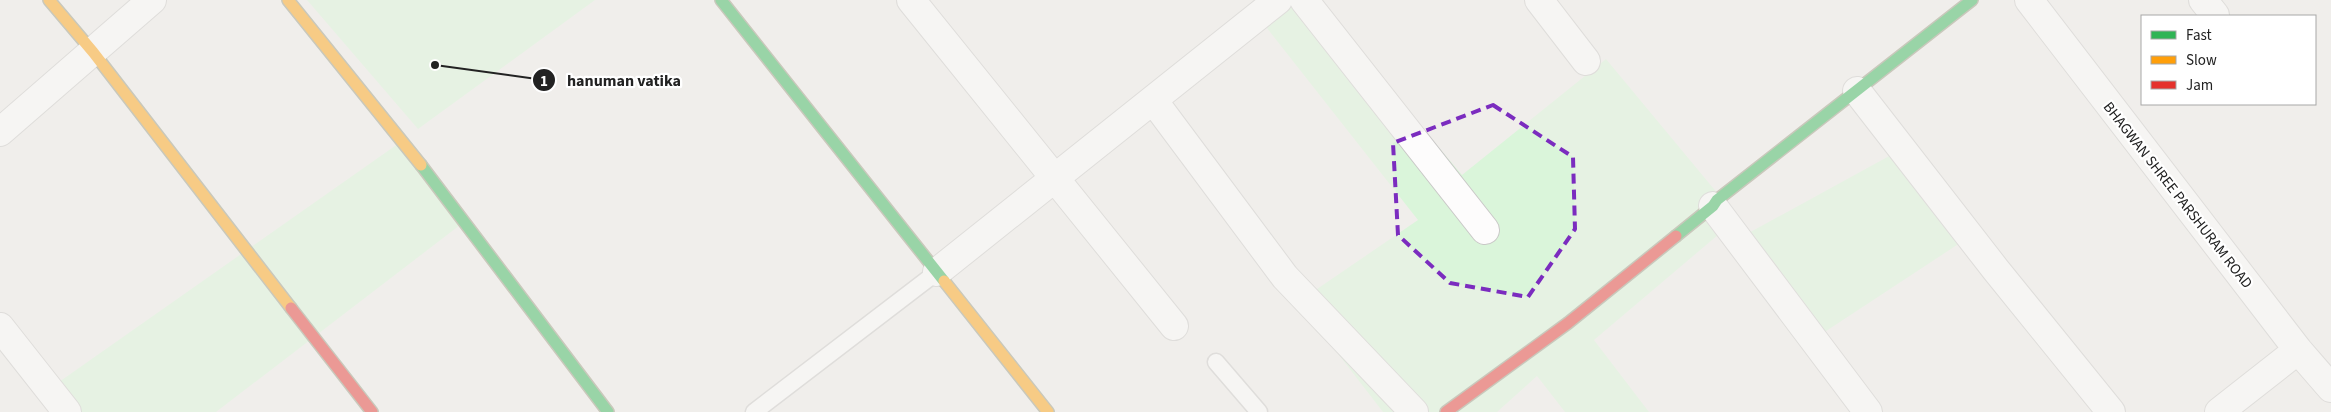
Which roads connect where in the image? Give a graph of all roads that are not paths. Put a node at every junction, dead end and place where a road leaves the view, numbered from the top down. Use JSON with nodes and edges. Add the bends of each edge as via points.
{"nodes":[{"id":1,"x":49,"y":0,"type":"edge"},
{"id":2,"x":152,"y":0,"type":"edge"},
{"id":3,"x":288,"y":0,"type":"edge"},
{"id":4,"x":721,"y":0,"type":"edge"},
{"id":5,"x":911,"y":0,"type":"edge"},
{"id":6,"x":1304,"y":0,"type":"edge"},
{"id":7,"x":1539,"y":0,"type":"edge"},
{"id":8,"x":1972,"y":0,"type":"edge"},
{"id":9,"x":2028,"y":0,"type":"edge"},
{"id":10,"x":1268,"y":3,"type":"edge"},
{"id":11,"x":93,"y":52,"type":"junction"},
{"id":12,"x":1586,"y":61,"type":"dead end"},
{"id":13,"x":1857,"y":91,"type":"junction"},
{"id":14,"x":1153,"y":100,"type":"junction"},
{"id":15,"x":0,"y":132,"type":"edge"},
{"id":16,"x":1055,"y":178,"type":"junction"},
{"id":17,"x":1713,"y":206,"type":"junction"},
{"id":18,"x":1484,"y":230,"type":"dead end"},
{"id":19,"x":937,"y":272,"type":"junction"},
{"id":20,"x":1174,"y":326,"type":"dead end"},
{"id":21,"x":0,"y":327,"type":"edge"},
{"id":22,"x":2298,"y":350,"type":"junction"},
{"id":23,"x":1216,"y":362,"type":"dead end"},
{"id":24,"x":2331,"y":388,"type":"edge"},
{"id":25,"x":67,"y":412,"type":"edge"},
{"id":26,"x":372,"y":412,"type":"edge"},
{"id":27,"x":608,"y":412,"type":"edge"},
{"id":28,"x":754,"y":412,"type":"edge"},
{"id":29,"x":1048,"y":412,"type":"edge"},
{"id":30,"x":1260,"y":412,"type":"edge"},
{"id":31,"x":1414,"y":412,"type":"edge"},
{"id":32,"x":1446,"y":412,"type":"edge"},
{"id":33,"x":1868,"y":412,"type":"edge"},
{"id":34,"x":2111,"y":412,"type":"edge"},
{"id":35,"x":2220,"y":412,"type":"edge"}],
"edges":[{"from":1,"to":11,"type":"street"},
{"from":2,"to":11,"type":"street"},
{"from":3,"to":27,"type":"street","via":[[417,160]]},
{"from":4,"to":19,"type":"street"},
{"from":5,"to":16,"type":"street"},
{"from":6,"to":18,"type":"street"},
{"from":7,"to":12,"type":"street"},
{"from":8,"to":13,"type":"street"},
{"from":9,"to":22,"type":"street","name":"BHAGWAN SHREE PARSHURAM ROAD"},
{"from":10,"to":14,"type":"street"},
{"from":11,"to":15,"type":"street"},
{"from":11,"to":26,"type":"street"},
{"from":13,"to":17,"type":"street"},
{"from":13,"to":34,"type":"street"},
{"from":14,"to":16,"type":"street"},
{"from":14,"to":31,"type":"street","via":[[1285,277]]},
{"from":16,"to":19,"type":"street"},
{"from":16,"to":20,"type":"street"},
{"from":17,"to":32,"type":"street","via":[[1568,323]]},
{"from":17,"to":33,"type":"street"},
{"from":19,"to":28,"type":"lane"},
{"from":19,"to":29,"type":"street"},
{"from":21,"to":25,"type":"street"},
{"from":22,"to":24,"type":"street","name":"BHAGWAN SHREE PARSHURAM ROAD"},
{"from":22,"to":35,"type":"street"},
{"from":23,"to":30,"type":"lane"}]}
